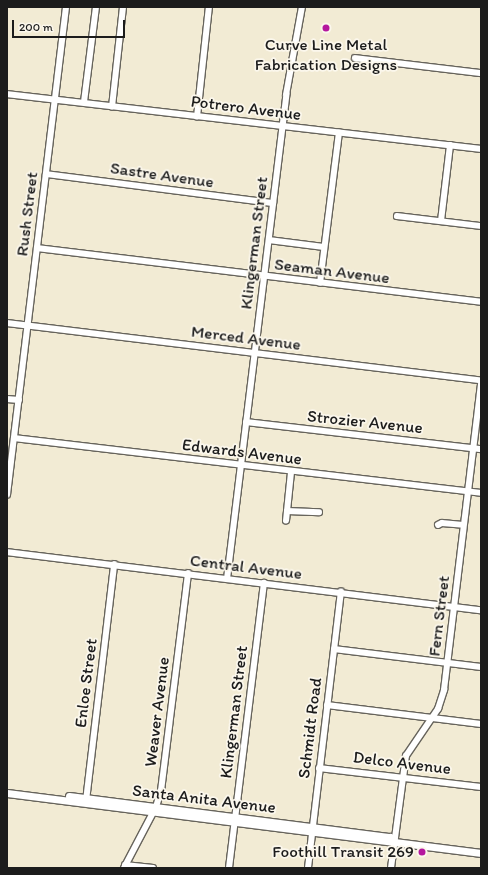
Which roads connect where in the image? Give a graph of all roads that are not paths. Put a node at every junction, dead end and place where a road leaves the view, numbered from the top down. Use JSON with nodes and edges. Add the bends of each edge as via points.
{"nodes":[{"id":1,"x":66,"y":7,"type":"edge"},
{"id":2,"x":96,"y":7,"type":"edge"},
{"id":3,"x":123,"y":7,"type":"edge"},
{"id":4,"x":209,"y":7,"type":"edge"},
{"id":5,"x":302,"y":7,"type":"edge"},
{"id":6,"x":355,"y":58,"type":"dead end"},
{"id":7,"x":481,"y":73,"type":"edge"},
{"id":8,"x":7,"y":94,"type":"edge"},
{"id":9,"x":56,"y":98,"type":"junction"},
{"id":10,"x":84,"y":102,"type":"junction"},
{"id":11,"x":112,"y":106,"type":"junction"},
{"id":12,"x":197,"y":117,"type":"junction"},
{"id":13,"x":282,"y":127,"type":"junction"},
{"id":14,"x":339,"y":133,"type":"junction"},
{"id":15,"x":450,"y":146,"type":"junction"},
{"id":16,"x":481,"y":149,"type":"edge"},
{"id":17,"x":46,"y":174,"type":"junction"},
{"id":18,"x":273,"y":203,"type":"junction"},
{"id":19,"x":397,"y":216,"type":"dead end"},
{"id":20,"x":441,"y":221,"type":"junction"},
{"id":21,"x":481,"y":226,"type":"edge"},
{"id":22,"x":269,"y":240,"type":"junction"},
{"id":23,"x":324,"y":247,"type":"junction"},
{"id":24,"x":37,"y":248,"type":"junction"},
{"id":25,"x":264,"y":277,"type":"junction"},
{"id":26,"x":320,"y":283,"type":"junction"},
{"id":27,"x":481,"y":302,"type":"edge"},
{"id":28,"x":7,"y":323,"type":"edge"},
{"id":29,"x":28,"y":326,"type":"junction"},
{"id":30,"x":255,"y":352,"type":"junction"},
{"id":31,"x":481,"y":381,"type":"edge"},
{"id":32,"x":7,"y":399,"type":"edge"},
{"id":33,"x":19,"y":400,"type":"junction"},
{"id":34,"x":246,"y":422,"type":"junction"},
{"id":35,"x":14,"y":438,"type":"junction"},
{"id":36,"x":473,"y":448,"type":"junction"},
{"id":37,"x":481,"y":449,"type":"edge"},
{"id":38,"x":241,"y":466,"type":"junction"},
{"id":39,"x":291,"y":473,"type":"junction"},
{"id":40,"x":467,"y":492,"type":"junction"},
{"id":41,"x":481,"y":493,"type":"edge"},
{"id":42,"x":7,"y":495,"type":"edge"},
{"id":43,"x":287,"y":511,"type":"junction"},
{"id":44,"x":319,"y":512,"type":"dead end"},
{"id":45,"x":286,"y":521,"type":"dead end"},
{"id":46,"x":438,"y":525,"type":"dead end"},
{"id":47,"x":463,"y":525,"type":"junction"},
{"id":48,"x":7,"y":552,"type":"edge"},
{"id":49,"x":114,"y":565,"type":"junction"},
{"id":50,"x":188,"y":574,"type":"junction"},
{"id":51,"x":227,"y":579,"type":"junction"},
{"id":52,"x":264,"y":583,"type":"junction"},
{"id":53,"x":341,"y":592,"type":"junction"},
{"id":54,"x":454,"y":606,"type":"junction"},
{"id":55,"x":481,"y":610,"type":"edge"},
{"id":56,"x":334,"y":649,"type":"junction"},
{"id":57,"x":448,"y":663,"type":"junction"},
{"id":58,"x":481,"y":667,"type":"edge"},
{"id":59,"x":327,"y":705,"type":"junction"},
{"id":60,"x":432,"y":718,"type":"junction"},
{"id":61,"x":481,"y":724,"type":"edge"},
{"id":62,"x":319,"y":768,"type":"junction"},
{"id":63,"x":402,"y":778,"type":"junction"},
{"id":64,"x":481,"y":787,"type":"edge"},
{"id":65,"x":7,"y":789,"type":"edge"},
{"id":66,"x":7,"y":793,"type":"edge"},
{"id":67,"x":86,"y":801,"type":"junction"},
{"id":68,"x":155,"y":810,"type":"junction"},
{"id":69,"x":235,"y":820,"type":"junction"},
{"id":70,"x":312,"y":830,"type":"junction"},
{"id":71,"x":395,"y":842,"type":"junction"},
{"id":72,"x":481,"y":853,"type":"edge"},
{"id":73,"x":124,"y":866,"type":"edge"},
{"id":74,"x":153,"y":868,"type":"edge"},
{"id":75,"x":229,"y":868,"type":"edge"},
{"id":76,"x":308,"y":868,"type":"edge"},
{"id":77,"x":391,"y":868,"type":"edge"}],
"edges":[{"from":1,"to":9,"type":"street","name":"Rush Street"},
{"from":2,"to":10,"type":"street"},
{"from":3,"to":11,"type":"street"},
{"from":4,"to":12,"type":"street"},
{"from":5,"to":13,"type":"street","name":"Klingerman Street"},
{"from":6,"to":7,"type":"street"},
{"from":8,"to":9,"type":"street","name":"Potrero Avenue"},
{"from":9,"to":10,"type":"street","name":"Potrero Avenue"},
{"from":9,"to":17,"type":"street","name":"Rush Street"},
{"from":10,"to":11,"type":"street","name":"Potrero Avenue"},
{"from":11,"to":12,"type":"street","name":"Potrero Avenue"},
{"from":12,"to":13,"type":"street","name":"Potrero Avenue"},
{"from":13,"to":14,"type":"street","name":"Potrero Avenue"},
{"from":13,"to":18,"type":"street","name":"Klingerman Street"},
{"from":14,"to":15,"type":"street","name":"Potrero Avenue"},
{"from":14,"to":23,"type":"street"},
{"from":15,"to":16,"type":"street","name":"Potrero Avenue"},
{"from":15,"to":20,"type":"street"},
{"from":17,"to":18,"type":"street","name":"Sastre Avenue"},
{"from":17,"to":24,"type":"street","name":"Rush Street"},
{"from":18,"to":22,"type":"street","name":"Klingerman Street"},
{"from":19,"to":20,"type":"street"},
{"from":20,"to":21,"type":"street"},
{"from":22,"to":23,"type":"street"},
{"from":22,"to":25,"type":"street","name":"Klingerman Street"},
{"from":23,"to":26,"type":"street"},
{"from":24,"to":25,"type":"street","name":"Seaman Avenue"},
{"from":24,"to":29,"type":"street","name":"Rush Street"},
{"from":25,"to":26,"type":"street","name":"Seaman Avenue"},
{"from":25,"to":30,"type":"street","name":"Klingerman Street"},
{"from":26,"to":27,"type":"street","name":"Seaman Avenue"},
{"from":28,"to":29,"type":"street","name":"Merced Avenue"},
{"from":29,"to":30,"type":"street","name":"Merced Avenue"},
{"from":29,"to":33,"type":"street","name":"Rush Street"},
{"from":30,"to":31,"type":"street","name":"Merced Avenue"},
{"from":30,"to":34,"type":"street","name":"Klingerman Street"},
{"from":31,"to":36,"type":"street","name":"Fern Street"},
{"from":32,"to":33,"type":"street"},
{"from":33,"to":35,"type":"street","name":"Rush Street"},
{"from":34,"to":36,"type":"street","name":"Strozier Avenue"},
{"from":34,"to":38,"type":"street","name":"Klingerman Street"},
{"from":35,"to":38,"type":"street","name":"Edwards Avenue"},
{"from":35,"to":42,"type":"street","name":"Rush Street"},
{"from":36,"to":37,"type":"street","name":"Strozier Avenue"},
{"from":36,"to":40,"type":"street","name":"Fern Street"},
{"from":38,"to":39,"type":"street","name":"Edwards Avenue"},
{"from":38,"to":51,"type":"street","name":"Klingerman Street"},
{"from":39,"to":40,"type":"street","name":"Edwards Avenue"},
{"from":39,"to":43,"type":"street"},
{"from":40,"to":41,"type":"street","name":"Edwards Avenue"},
{"from":40,"to":47,"type":"street","name":"Fern Street"},
{"from":43,"to":44,"type":"street"},
{"from":43,"to":45,"type":"street"},
{"from":46,"to":47,"type":"street"},
{"from":47,"to":54,"type":"street","name":"Fern Street"},
{"from":48,"to":49,"type":"street","name":"Central Avenue"},
{"from":49,"to":50,"type":"street","name":"Central Avenue"},
{"from":49,"to":67,"type":"street","name":"Enloe Street"},
{"from":50,"to":51,"type":"street","name":"Central Avenue"},
{"from":50,"to":68,"type":"street","name":"Weaver Avenue","via":[[164,777]]},
{"from":51,"to":52,"type":"street","name":"Central Avenue"},
{"from":52,"to":53,"type":"street","name":"Central Avenue"},
{"from":52,"to":69,"type":"street","name":"Klingerman Street"},
{"from":53,"to":54,"type":"street","name":"Central Avenue"},
{"from":53,"to":56,"type":"street","name":"Schmidt Road"},
{"from":54,"to":55,"type":"street","name":"Central Avenue"},
{"from":54,"to":57,"type":"street","name":"Fern Street"},
{"from":56,"to":57,"type":"street"},
{"from":56,"to":59,"type":"street","name":"Schmidt Road"},
{"from":57,"to":58,"type":"street"},
{"from":57,"to":60,"type":"street","name":"Fern Street","via":[[442,700]]},
{"from":59,"to":60,"type":"street"},
{"from":59,"to":62,"type":"street","name":"Schmidt Road"},
{"from":60,"to":61,"type":"street"},
{"from":60,"to":63,"type":"street","name":"Fern Street","via":[[410,748]]},
{"from":62,"to":63,"type":"street","name":"Delco Avenue"},
{"from":62,"to":70,"type":"street","name":"Schmidt Road"},
{"from":63,"to":64,"type":"street","name":"Delco Avenue"},
{"from":63,"to":71,"type":"street","name":"Fern Street"},
{"from":65,"to":67,"type":"main road","name":"Santa Anita Avenue"},
{"from":66,"to":67,"type":"main road","name":"Santa Anita Avenue"},
{"from":67,"to":68,"type":"main road","name":"Santa Anita Avenue"},
{"from":68,"to":69,"type":"main road","name":"Santa Anita Avenue"},
{"from":68,"to":73,"type":"street","name":"Weaver Avenue"},
{"from":69,"to":70,"type":"main road","name":"Santa Anita Avenue"},
{"from":69,"to":75,"type":"street","name":"Klingerman Street"},
{"from":70,"to":71,"type":"main road","name":"Santa Anita Avenue","via":[[390,837]]},
{"from":70,"to":76,"type":"street","name":"Schmidt Road"},
{"from":71,"to":72,"type":"main road","name":"Santa Anita Avenue"},
{"from":71,"to":77,"type":"street","name":"Fern Street"},
{"from":73,"to":74,"type":"street"}]}
